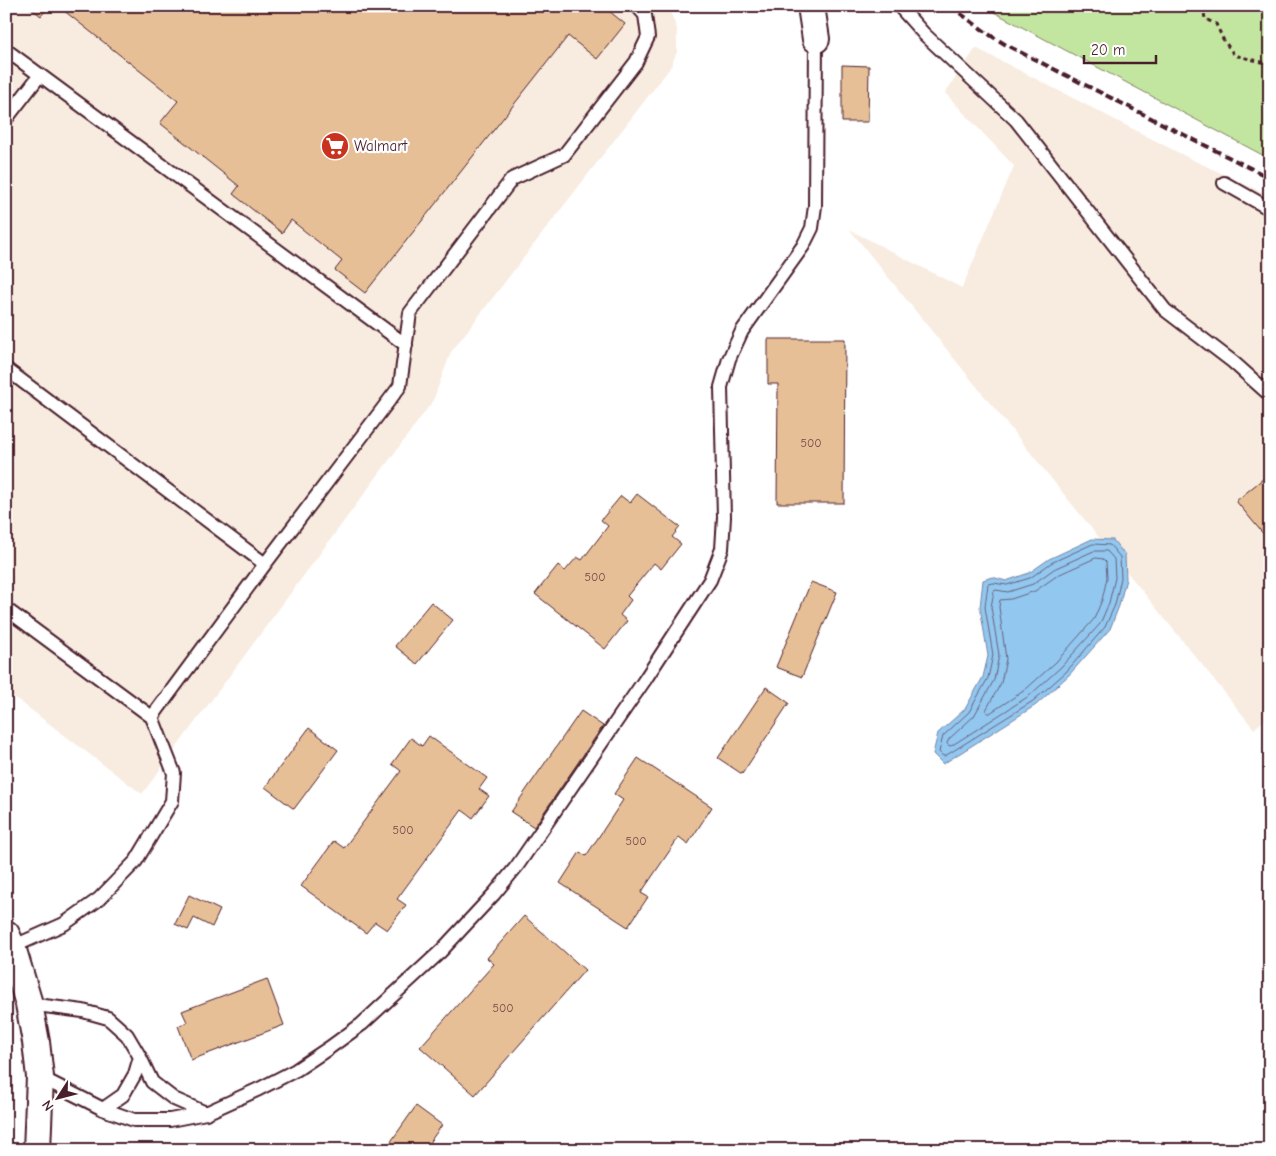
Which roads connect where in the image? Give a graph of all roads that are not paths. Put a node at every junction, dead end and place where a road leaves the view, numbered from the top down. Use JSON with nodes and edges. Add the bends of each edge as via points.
{"nodes":[{"id":1,"x":637,"y":6,"type":"edge"},
{"id":2,"x":811,"y":6,"type":"edge"},
{"id":3,"x":899,"y":6,"type":"edge"},
{"id":4,"x":816,"y":39,"type":"joint"},
{"id":5,"x":6,"y":50,"type":"edge"},
{"id":6,"x":40,"y":75,"type":"junction"},
{"id":7,"x":6,"y":119,"type":"edge"},
{"id":8,"x":1224,"y":183,"type":"dead end"},
{"id":9,"x":1270,"y":209,"type":"edge"},
{"id":10,"x":406,"y":346,"type":"junction"},
{"id":11,"x":6,"y":369,"type":"edge"},
{"id":12,"x":1270,"y":395,"type":"edge"},
{"id":13,"x":265,"y":564,"type":"junction"},
{"id":14,"x":6,"y":608,"type":"edge"},
{"id":15,"x":152,"y":717,"type":"junction"},
{"id":16,"x":9,"y":941,"type":"edge"},
{"id":17,"x":29,"y":1004,"type":"junction"},
{"id":18,"x":140,"y":1057,"type":"junction"},
{"id":19,"x":40,"y":1077,"type":"junction"},
{"id":20,"x":103,"y":1109,"type":"junction"},
{"id":21,"x":206,"y":1113,"type":"junction"},
{"id":22,"x":37,"y":1150,"type":"edge"}],
"edges":[{"from":1,"to":10,"type":"lane","via":[[645,15],[648,37],[636,62],[564,155],[512,179],[410,313]]},
{"from":2,"to":4,"type":"street"},
{"from":3,"to":12,"type":"lane","via":[[924,34],[1016,120],[1165,310]]},
{"from":4,"to":21,"type":"lane","via":[[815,206],[812,228],[803,246],[742,331],[727,368],[722,386],[722,549],[710,580],[517,866],[468,923],[362,1024],[329,1048],[296,1070]]},
{"from":5,"to":6,"type":"lane"},
{"from":6,"to":7,"type":"lane"},
{"from":6,"to":10,"type":"lane"},
{"from":8,"to":9,"type":"lane"},
{"from":10,"to":13,"type":"lane","via":[[400,386]]},
{"from":11,"to":13,"type":"lane"},
{"from":13,"to":15,"type":"lane"},
{"from":14,"to":15,"type":"lane"},
{"from":15,"to":16,"type":"lane","via":[[174,772],[172,801],[136,861],[100,899],[64,924]]},
{"from":16,"to":17,"type":"street"},
{"from":17,"to":18,"type":"lane","via":[[83,1011],[108,1018],[127,1034]]},
{"from":17,"to":19,"type":"street"},
{"from":18,"to":20,"type":"lane","via":[[135,1074],[123,1094]]},
{"from":18,"to":21,"type":"lane","via":[[152,1082],[174,1099]]},
{"from":19,"to":20,"type":"lane"},
{"from":19,"to":22,"type":"street"},
{"from":20,"to":21,"type":"lane","via":[[134,1120],[170,1120]]}]}
